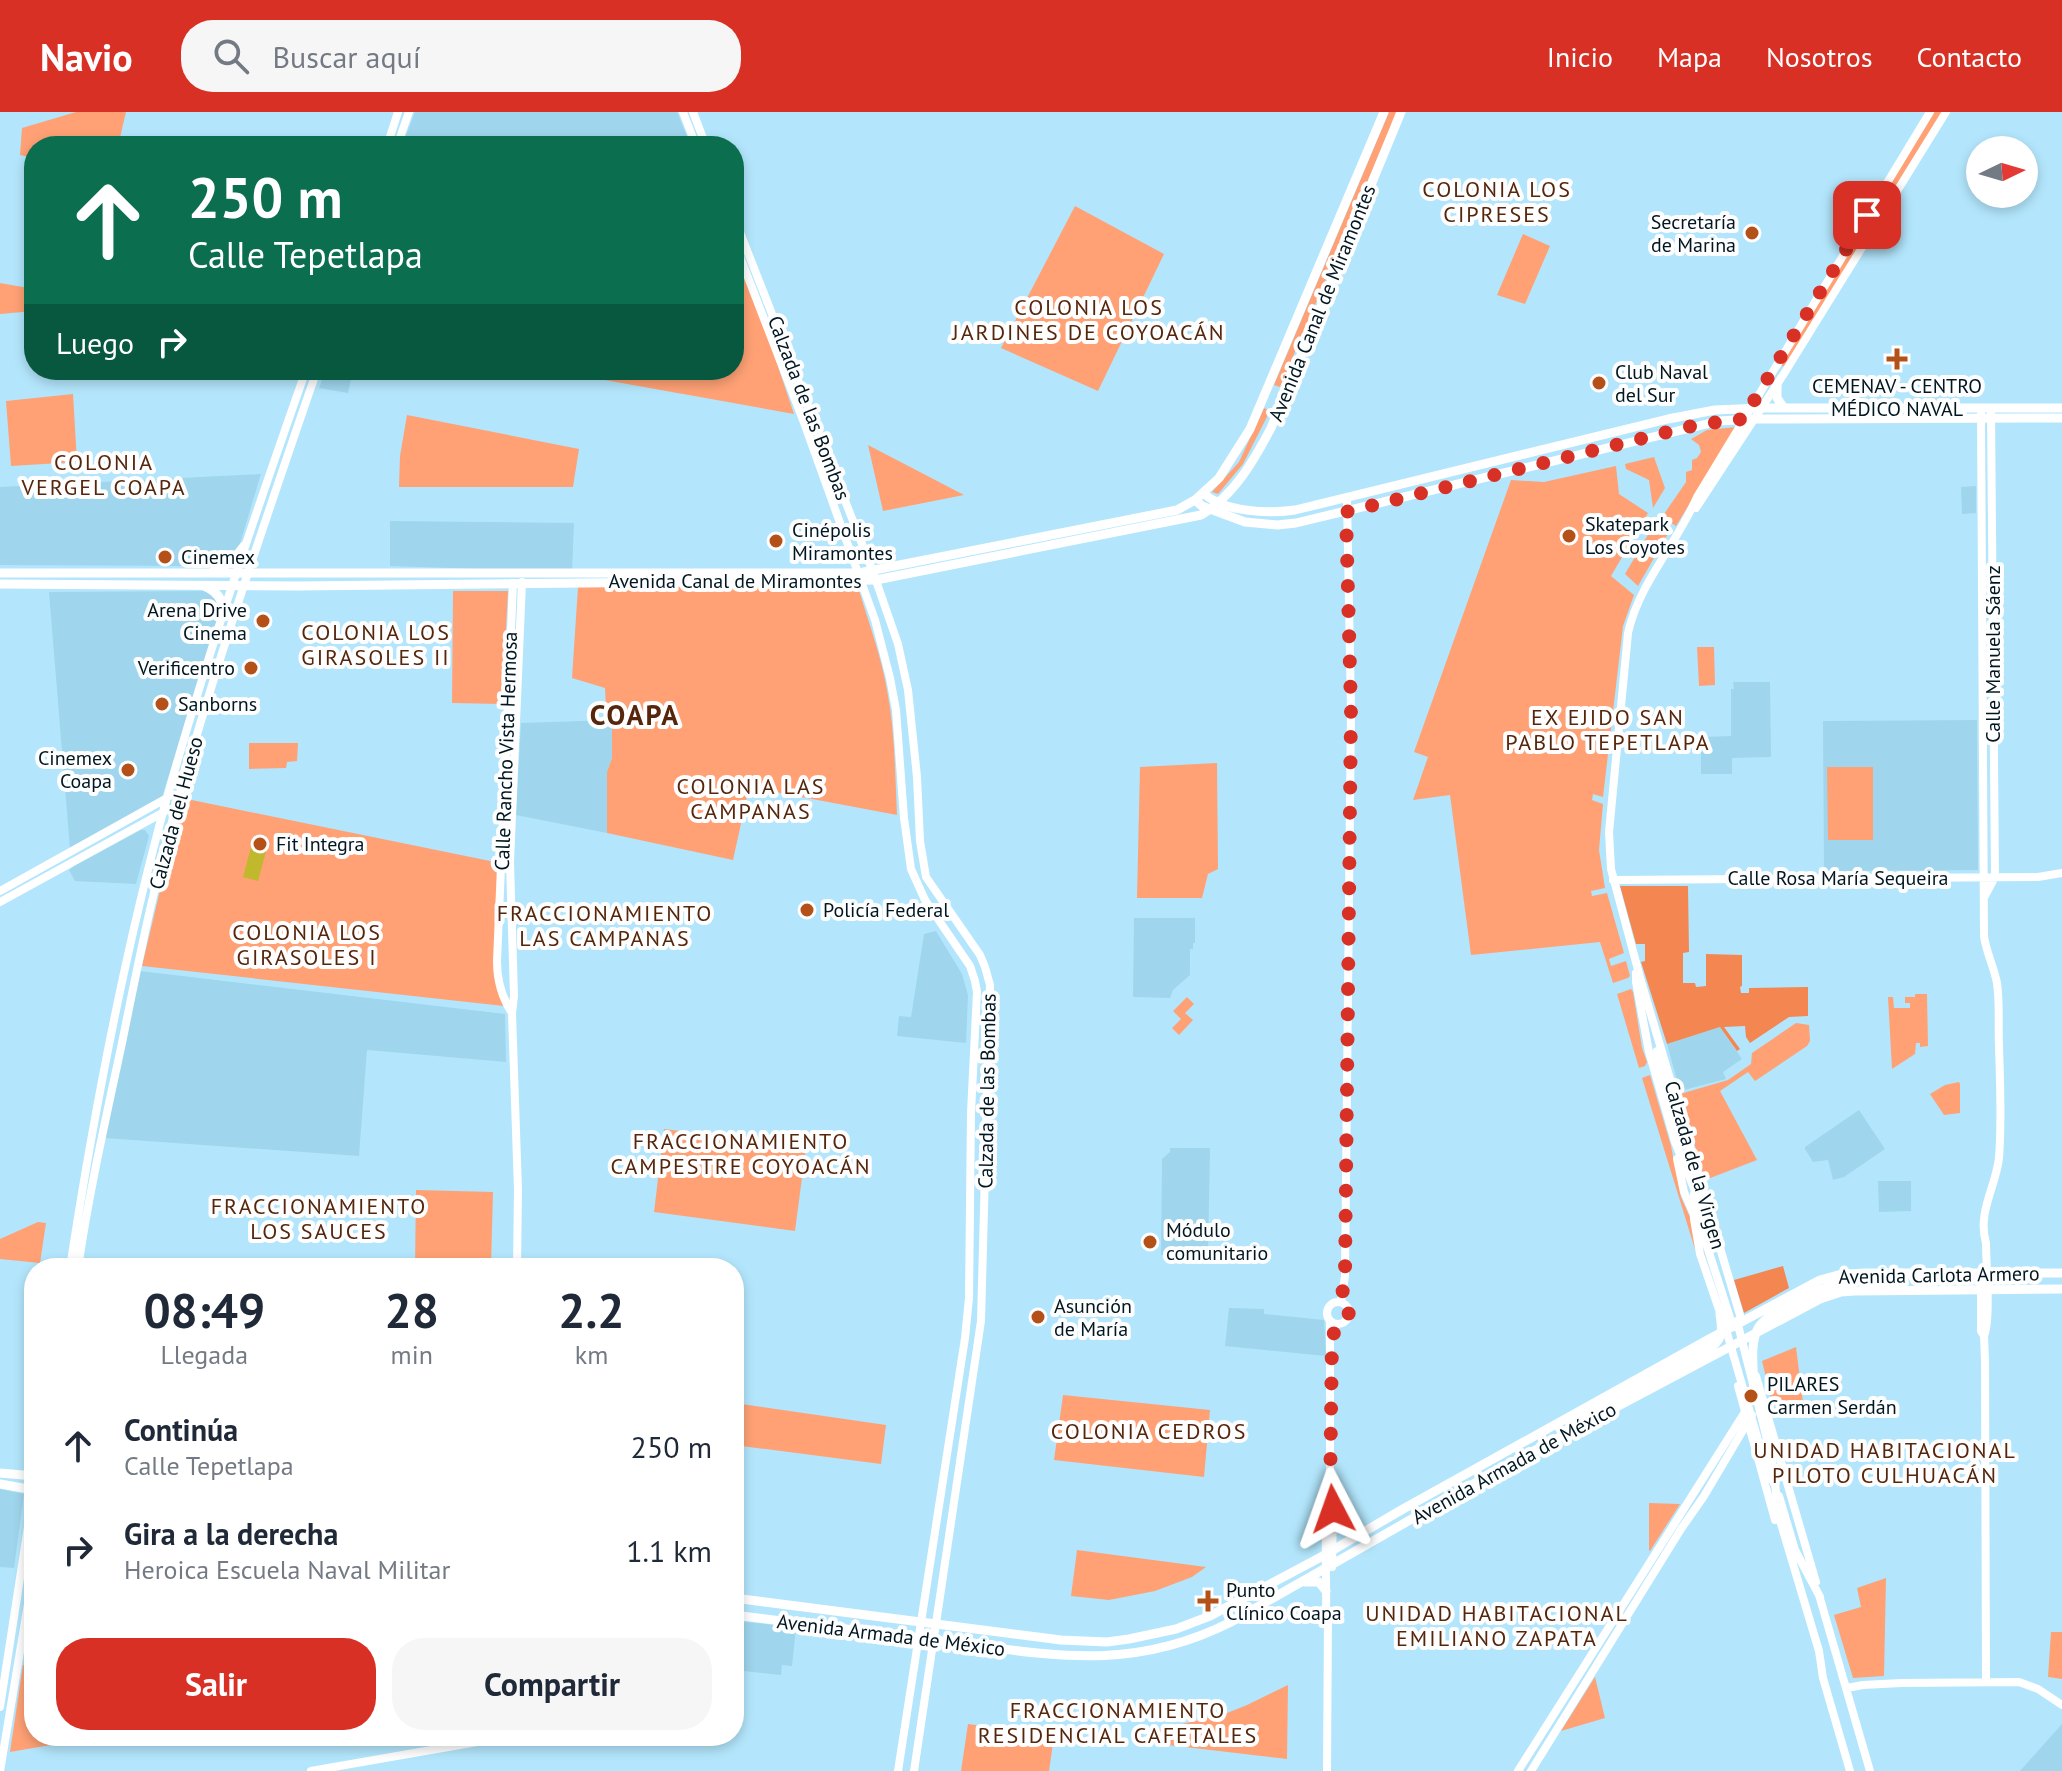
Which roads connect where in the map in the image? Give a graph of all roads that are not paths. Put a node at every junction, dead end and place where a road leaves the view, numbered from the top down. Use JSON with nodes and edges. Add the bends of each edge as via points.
{"nodes":[{"id":1,"x":398,"y":112,"type":"edge"},
{"id":2,"x":409,"y":112,"type":"edge"},
{"id":3,"x":683,"y":112,"type":"edge"},
{"id":4,"x":693,"y":112,"type":"edge"},
{"id":5,"x":1384,"y":112,"type":"edge"},
{"id":6,"x":1401,"y":112,"type":"edge"},
{"id":7,"x":1930,"y":112,"type":"edge"},
{"id":8,"x":1946,"y":112,"type":"edge"},
{"id":9,"x":390,"y":136,"type":"edge"},
{"id":10,"x":401,"y":136,"type":"edge"},
{"id":11,"x":692,"y":136,"type":"edge"},
{"id":12,"x":702,"y":136,"type":"edge"},
{"id":13,"x":744,"y":242,"type":"edge"},
{"id":14,"x":744,"y":267,"type":"edge"},
{"id":15,"x":302,"y":380,"type":"edge"},
{"id":16,"x":314,"y":380,"type":"edge"},
{"id":17,"x":1777,"y":384,"type":"junction"},
{"id":18,"x":1762,"y":408,"type":"junction"},
{"id":19,"x":1784,"y":408,"type":"junction"},
{"id":20,"x":2062,"y":408,"type":"edge"},
{"id":21,"x":1750,"y":409,"type":"junction"},
{"id":22,"x":1986,"y":413,"type":"junction"},
{"id":23,"x":2062,"y":418,"type":"edge"},
{"id":24,"x":1743,"y":419,"type":"junction"},
{"id":25,"x":1755,"y":419,"type":"junction"},
{"id":26,"x":1600,"y":435,"type":"junction"},
{"id":27,"x":1603,"y":448,"type":"junction"},
{"id":28,"x":817,"y":460,"type":"junction"},
{"id":29,"x":833,"y":469,"type":"junction"},
{"id":30,"x":1199,"y":496,"type":"junction"},
{"id":31,"x":1347,"y":499,"type":"junction"},
{"id":32,"x":1220,"y":502,"type":"junction"},
{"id":33,"x":1210,"y":510,"type":"junction"},
{"id":34,"x":1346,"y":512,"type":"junction"},
{"id":35,"x":1688,"y":518,"type":"junction"},
{"id":36,"x":244,"y":546,"type":"junction"},
{"id":37,"x":0,"y":573,"type":"edge"},
{"id":38,"x":196,"y":574,"type":"junction"},
{"id":39,"x":234,"y":574,"type":"junction"},
{"id":40,"x":247,"y":574,"type":"junction"},
{"id":41,"x":874,"y":576,"type":"junction"},
{"id":42,"x":860,"y":577,"type":"junction"},
{"id":43,"x":518,"y":583,"type":"junction"},
{"id":44,"x":0,"y":584,"type":"edge"},
{"id":45,"x":201,"y":585,"type":"junction"},
{"id":46,"x":231,"y":585,"type":"junction"},
{"id":47,"x":244,"y":585,"type":"junction"},
{"id":48,"x":222,"y":618,"type":"junction"},
{"id":49,"x":902,"y":659,"type":"junction"},
{"id":50,"x":887,"y":664,"type":"junction"},
{"id":51,"x":180,"y":793,"type":"junction"},
{"id":52,"x":167,"y":798,"type":"junction"},
{"id":53,"x":176,"y":805,"type":"junction"},
{"id":54,"x":164,"y":812,"type":"junction"},
{"id":55,"x":144,"y":823,"type":"junction"},
{"id":56,"x":158,"y":838,"type":"junction"},
{"id":57,"x":2062,"y":873,"type":"edge"},
{"id":58,"x":37,"y":876,"type":"junction"},
{"id":59,"x":1995,"y":877,"type":"junction"},
{"id":60,"x":1985,"y":878,"type":"junction"},
{"id":61,"x":1613,"y":880,"type":"junction"},
{"id":62,"x":0,"y":891,"type":"edge"},
{"id":63,"x":1984,"y":896,"type":"junction"},
{"id":64,"x":0,"y":902,"type":"edge"},
{"id":65,"x":1638,"y":968,"type":"junction"},
{"id":66,"x":1649,"y":1007,"type":"junction"},
{"id":67,"x":512,"y":1013,"type":"junction"},
{"id":68,"x":1675,"y":1142,"type":"junction"},
{"id":69,"x":72,"y":1258,"type":"edge"},
{"id":70,"x":80,"y":1258,"type":"edge"},
{"id":71,"x":517,"y":1258,"type":"edge"},
{"id":72,"x":1934,"y":1273,"type":"junction"},
{"id":73,"x":1984,"y":1273,"type":"junction"},
{"id":74,"x":2062,"y":1273,"type":"edge"},
{"id":75,"x":1984,"y":1289,"type":"junction"},
{"id":76,"x":2062,"y":1289,"type":"edge"},
{"id":77,"x":1341,"y":1302,"type":"junction"},
{"id":78,"x":1720,"y":1314,"type":"junction"},
{"id":79,"x":1335,"y":1323,"type":"junction"},
{"id":80,"x":1737,"y":1324,"type":"junction"},
{"id":81,"x":1738,"y":1342,"type":"junction"},
{"id":82,"x":1727,"y":1347,"type":"junction"},
{"id":83,"x":1756,"y":1385,"type":"junction"},
{"id":84,"x":1740,"y":1393,"type":"junction"},
{"id":85,"x":1762,"y":1398,"type":"junction"},
{"id":86,"x":1745,"y":1412,"type":"junction"},
{"id":87,"x":1747,"y":1422,"type":"junction"},
{"id":88,"x":1563,"y":1434,"type":"junction"},
{"id":89,"x":0,"y":1473,"type":"edge"},
{"id":90,"x":24,"y":1475,"type":"edge"},
{"id":91,"x":0,"y":1484,"type":"edge"},
{"id":92,"x":24,"y":1488,"type":"edge"},
{"id":93,"x":1330,"y":1551,"type":"junction"},
{"id":94,"x":24,"y":1554,"type":"edge"},
{"id":95,"x":1329,"y":1567,"type":"junction"},
{"id":96,"x":1302,"y":1582,"type":"junction"},
{"id":97,"x":1326,"y":1591,"type":"junction"},
{"id":98,"x":1820,"y":1597,"type":"junction"},
{"id":99,"x":744,"y":1599,"type":"edge"},
{"id":100,"x":744,"y":1616,"type":"edge"},
{"id":101,"x":1328,"y":1616,"type":"junction"},
{"id":102,"x":921,"y":1622,"type":"junction"},
{"id":103,"x":936,"y":1623,"type":"junction"},
{"id":104,"x":24,"y":1628,"type":"edge"},
{"id":105,"x":918,"y":1638,"type":"junction"},
{"id":106,"x":934,"y":1640,"type":"junction"},
{"id":107,"x":1819,"y":1664,"type":"junction"},
{"id":108,"x":1986,"y":1682,"type":"junction"},
{"id":109,"x":1847,"y":1688,"type":"junction"},
{"id":110,"x":2062,"y":1705,"type":"edge"},
{"id":111,"x":0,"y":1707,"type":"edge"},
{"id":112,"x":450,"y":1746,"type":"edge"},
{"id":113,"x":0,"y":1771,"type":"edge"},
{"id":114,"x":311,"y":1771,"type":"edge"},
{"id":115,"x":898,"y":1771,"type":"edge"},
{"id":116,"x":914,"y":1771,"type":"edge"},
{"id":117,"x":1327,"y":1771,"type":"edge"},
{"id":118,"x":1518,"y":1771,"type":"edge"},
{"id":119,"x":1531,"y":1771,"type":"edge"},
{"id":120,"x":1850,"y":1771,"type":"edge"},
{"id":121,"x":1870,"y":1771,"type":"edge"}],
"edges":[{"from":1,"to":9,"type":"main road"},
{"from":2,"to":10,"type":"main road"},
{"from":3,"to":11,"type":"main road"},
{"from":4,"to":12,"type":"main road"},
{"from":5,"to":30,"type":"main road","name":"Avenida Canal de Miramontes","via":[[1256,416],[1225,470]]},
{"from":6,"to":32,"type":"main road","name":"Avenida Canal de Miramontes","via":[[1275,418],[1246,470]]},
{"from":7,"to":21,"type":"main road","name":"Calzada de la Virgen"},
{"from":8,"to":17,"type":"main road","name":"Calzada de la Virgen"},
{"from":13,"to":29,"type":"main road","name":"Calzada de las Bombas"},
{"from":14,"to":28,"type":"main road","name":"Calzada de las Bombas"},
{"from":15,"to":36,"type":"main road","name":"Calzada del Hueso"},
{"from":16,"to":40,"type":"main road","name":"Calzada del Hueso"},
{"from":17,"to":18,"type":"main road","name":"Calzada de la Virgen"},
{"from":17,"to":19,"type":"main road"},
{"from":18,"to":19,"type":"main road"},
{"from":18,"to":21,"type":"main road"},
{"from":18,"to":25,"type":"main road","name":"Calzada de la Virgen"},
{"from":19,"to":22,"type":"main road"},
{"from":20,"to":22,"type":"main road"},
{"from":21,"to":24,"type":"main road","name":"Calzada de la Virgen"},
{"from":21,"to":26,"type":"main road","via":[[1715,410]]},
{"from":22,"to":23,"type":"main road"},
{"from":22,"to":25,"type":"main road"},
{"from":22,"to":59,"type":"main road","name":"Calle Manuela Sáenz"},
{"from":22,"to":60,"type":"main road","name":"Calle Manuela Sáenz"},
{"from":24,"to":25,"type":"main road"},
{"from":24,"to":27,"type":"main road"},
{"from":24,"to":35,"type":"main road","name":"Calzada de la Virgen"},
{"from":25,"to":35,"type":"main road","name":"Calzada de la Virgen"},
{"from":26,"to":27,"type":"main road"},
{"from":26,"to":31,"type":"main road"},
{"from":27,"to":34,"type":"main road"},
{"from":28,"to":29,"type":"main road"},
{"from":28,"to":42,"type":"main road","name":"Calzada de las Bombas"},
{"from":29,"to":41,"type":"main road","name":"Calzada de las Bombas"},
{"from":30,"to":32,"type":"main road"},
{"from":30,"to":33,"type":"main road"},
{"from":30,"to":41,"type":"main road","name":"Avenida Canal de Miramontes","via":[[1177,510]]},
{"from":31,"to":32,"type":"main road","via":[[1282,512]]},
{"from":31,"to":34,"type":"main road"},
{"from":32,"to":33,"type":"main road","name":"Avenida Canal de Miramontes"},
{"from":33,"to":34,"type":"main road","via":[[1245,522],[1277,525]]},
{"from":33,"to":41,"type":"main road","name":"Avenida Canal de Miramontes"},
{"from":34,"to":77,"type":"main road","via":[[1351,710]]},
{"from":35,"to":61,"type":"main road","name":"Calzada de la Virgen","via":[[1642,592],[1630,623],[1609,832]]},
{"from":36,"to":38,"type":"main road","via":[[225,565]]},
{"from":36,"to":39,"type":"main road","name":"Calzada del Hueso"},
{"from":37,"to":38,"type":"main road","name":"Avenida Canal de Miramontes"},
{"from":38,"to":39,"type":"main road","name":"Avenida Canal de Miramontes"},
{"from":39,"to":40,"type":"main road","name":"Avenida Canal de Miramontes"},
{"from":39,"to":46,"type":"main road","name":"Calzada del Hueso"},
{"from":40,"to":42,"type":"main road","name":"Avenida Canal de Miramontes"},
{"from":40,"to":47,"type":"main road","name":"Calzada del Hueso"},
{"from":41,"to":42,"type":"main road","name":"Avenida Canal de Miramontes"},
{"from":41,"to":49,"type":"main road","name":"Calzada de las Bombas"},
{"from":42,"to":43,"type":"main road","name":"Avenida Canal de Miramontes"},
{"from":42,"to":50,"type":"main road","name":"Calzada de las Bombas"},
{"from":43,"to":47,"type":"main road","name":"Avenida Canal de Miramontes"},
{"from":43,"to":67,"type":"main road","name":"Calle Rancho Vista Hermosa","via":[[510,862]]},
{"from":43,"to":67,"type":"main road","name":"Calle Rancho Vista Hermosa","via":[[497,961]]},
{"from":44,"to":45,"type":"main road","name":"Avenida Canal de Miramontes"},
{"from":45,"to":46,"type":"main road","name":"Avenida Canal de Miramontes"},
{"from":45,"to":48,"type":"main road","via":[[220,598]]},
{"from":46,"to":47,"type":"main road","name":"Avenida Canal de Miramontes"},
{"from":46,"to":48,"type":"main road","name":"Calzada del Hueso"},
{"from":47,"to":51,"type":"main road","name":"Calzada del Hueso"},
{"from":48,"to":52,"type":"main road","name":"Calzada del Hueso"},
{"from":49,"to":50,"type":"main road"},
{"from":49,"to":103,"type":"main road","name":"Calzada de las Bombas","via":[[923,870],[980,955],[990,985],[981,1321]]},
{"from":50,"to":102,"type":"main road","name":"Calzada de las Bombas","via":[[911,869],[925,900],[970,966],[977,992],[969,1298]]},
{"from":51,"to":52,"type":"main road"},
{"from":51,"to":53,"type":"main road","name":"Calzada del Hueso"},
{"from":52,"to":54,"type":"main road","name":"Calzada del Hueso"},
{"from":52,"to":58,"type":"main road"},
{"from":53,"to":54,"type":"main road"},
{"from":53,"to":70,"type":"main road","name":"Calzada del Hueso","via":[[137,968]]},
{"from":54,"to":55,"type":"main road"},
{"from":54,"to":56,"type":"main road","name":"Calzada del Hueso"},
{"from":55,"to":56,"type":"main road","via":[[155,827]]},
{"from":55,"to":58,"type":"main road"},
{"from":56,"to":69,"type":"main road","name":"Calzada del Hueso","via":[[113,1029]]},
{"from":57,"to":59,"type":"main road","name":"Calle Rosa María Sequeira"},
{"from":58,"to":62,"type":"main road"},
{"from":58,"to":64,"type":"main road"},
{"from":59,"to":60,"type":"main road","name":"Calle Rosa María Sequeira"},
{"from":59,"to":63,"type":"main road"},
{"from":60,"to":61,"type":"main road","name":"Calle Rosa María Sequeira"},
{"from":60,"to":63,"type":"main road","name":"Calle Manuela Sáenz"},
{"from":61,"to":65,"type":"main road","name":"Calzada de la Virgen"},
{"from":63,"to":73,"type":"main road","name":"Calle Manuela Sáenz","via":[[1984,941],[1997,983],[2000,1108],[1999,1159],[1985,1210]]},
{"from":65,"to":66,"type":"main road","name":"Calzada de la Virgen"},
{"from":65,"to":68,"type":"main road","name":"Calzada de la Virgen","via":[[1649,1052]]},
{"from":66,"to":78,"type":"main road","name":"Calzada de la Virgen","via":[[1692,1174],[1696,1236]]},
{"from":66,"to":80,"type":"main road","name":"Calzada de la Virgen"},
{"from":67,"to":71,"type":"main road","name":"Calle Rancho Vista Hermosa"},
{"from":68,"to":80,"type":"main road","via":[[1684,1192]]},
{"from":68,"to":83,"type":"main road","name":"Calzada de la Virgen","via":[[1708,1224]]},
{"from":72,"to":73,"type":"main road","name":"Avenida Carlota Armero"},
{"from":72,"to":80,"type":"main road","name":"Avenida Carlota Armero","via":[[1832,1276]]},
{"from":72,"to":83,"type":"main road","via":[[1848,1282],[1816,1291],[1770,1316],[1754,1341]]},
{"from":73,"to":74,"type":"main road","name":"Avenida Carlota Armero"},
{"from":73,"to":75,"type":"main road","name":"Calle Manuela Sáenz"},
{"from":75,"to":76,"type":"main road","name":"Avenida Carlota Armero"},
{"from":75,"to":81,"type":"main road","name":"Avenida Carlota Armero","via":[[1841,1292]]},
{"from":75,"to":108,"type":"main road","name":"Calle Manuela Sáenz"},
{"from":77,"to":79,"type":"main road","via":[[1349,1313]]},
{"from":77,"to":79,"type":"main road","via":[[1328,1307]]},
{"from":78,"to":88,"type":"main road","via":[[1721,1338],[1712,1347],[1589,1413]]},
{"from":78,"to":98,"type":"main road","name":"Calzada de la Virgen","via":[[1795,1550]]},
{"from":79,"to":93,"type":"main road"},
{"from":80,"to":93,"type":"main road","name":"Avenida Armada de México"},
{"from":81,"to":82,"type":"main road","name":"Avenida Armada de México"},
{"from":81,"to":83,"type":"main road","name":"Calzada de la Virgen"},
{"from":82,"to":84,"type":"main road","name":"Calzada de la Virgen"},
{"from":82,"to":88,"type":"main road","name":"Avenida Armada de México"},
{"from":83,"to":84,"type":"main road","via":[[1754,1378],[1746,1378]]},
{"from":83,"to":85,"type":"main road","name":"Calzada de la Virgen"},
{"from":83,"to":107,"type":"main road","name":"Calzada de la Virgen","via":[[1779,1517]]},
{"from":84,"to":86,"type":"main road","name":"Calzada de la Virgen"},
{"from":85,"to":87,"type":"main road"},
{"from":85,"to":98,"type":"main road","name":"Calzada de la Virgen"},
{"from":86,"to":87,"type":"main road","name":"Calzada de la Virgen"},
{"from":86,"to":118,"type":"main road"},
{"from":87,"to":107,"type":"main road","name":"Calzada de la Virgen"},
{"from":87,"to":119,"type":"main road"},
{"from":88,"to":95,"type":"main road","name":"Avenida Armada de México"},
{"from":89,"to":90,"type":"main road"},
{"from":91,"to":92,"type":"main road"},
{"from":93,"to":95,"type":"main road"},
{"from":93,"to":103,"type":"main road","name":"Avenida Armada de México","via":[[1210,1616],[1129,1639],[1061,1640]]},
{"from":94,"to":111,"type":"main road"},
{"from":95,"to":96,"type":"main road","name":"Avenida Armada de México"},
{"from":95,"to":97,"type":"main road"},
{"from":95,"to":101,"type":"main road"},
{"from":96,"to":97,"type":"main road","via":[[1319,1582]]},
{"from":96,"to":106,"type":"main road","name":"Avenida Armada de México","via":[[1211,1632],[1152,1651],[1082,1657]]},
{"from":97,"to":101,"type":"main road"},
{"from":98,"to":109,"type":"main road","name":"Calzada de la Virgen"},
{"from":99,"to":102,"type":"main road","name":"Avenida Armada de México"},
{"from":100,"to":105,"type":"main road","name":"Avenida Armada de México"},
{"from":101,"to":117,"type":"main road"},
{"from":102,"to":103,"type":"main road","name":"Avenida Armada de México"},
{"from":102,"to":105,"type":"main road","name":"Calzada de las Bombas"},
{"from":103,"to":106,"type":"main road","name":"Calzada de las Bombas"},
{"from":104,"to":113,"type":"main road"},
{"from":105,"to":106,"type":"main road","name":"Avenida Armada de México"},
{"from":105,"to":115,"type":"main road","name":"Calzada de las Bombas"},
{"from":106,"to":116,"type":"main road","name":"Calzada de las Bombas"},
{"from":107,"to":120,"type":"main road","name":"Calzada de la Virgen"},
{"from":108,"to":109,"type":"main road"},
{"from":108,"to":110,"type":"main road","via":[[2027,1684]]},
{"from":109,"to":121,"type":"main road","name":"Calzada de la Virgen"},
{"from":112,"to":114,"type":"main road"}]}
